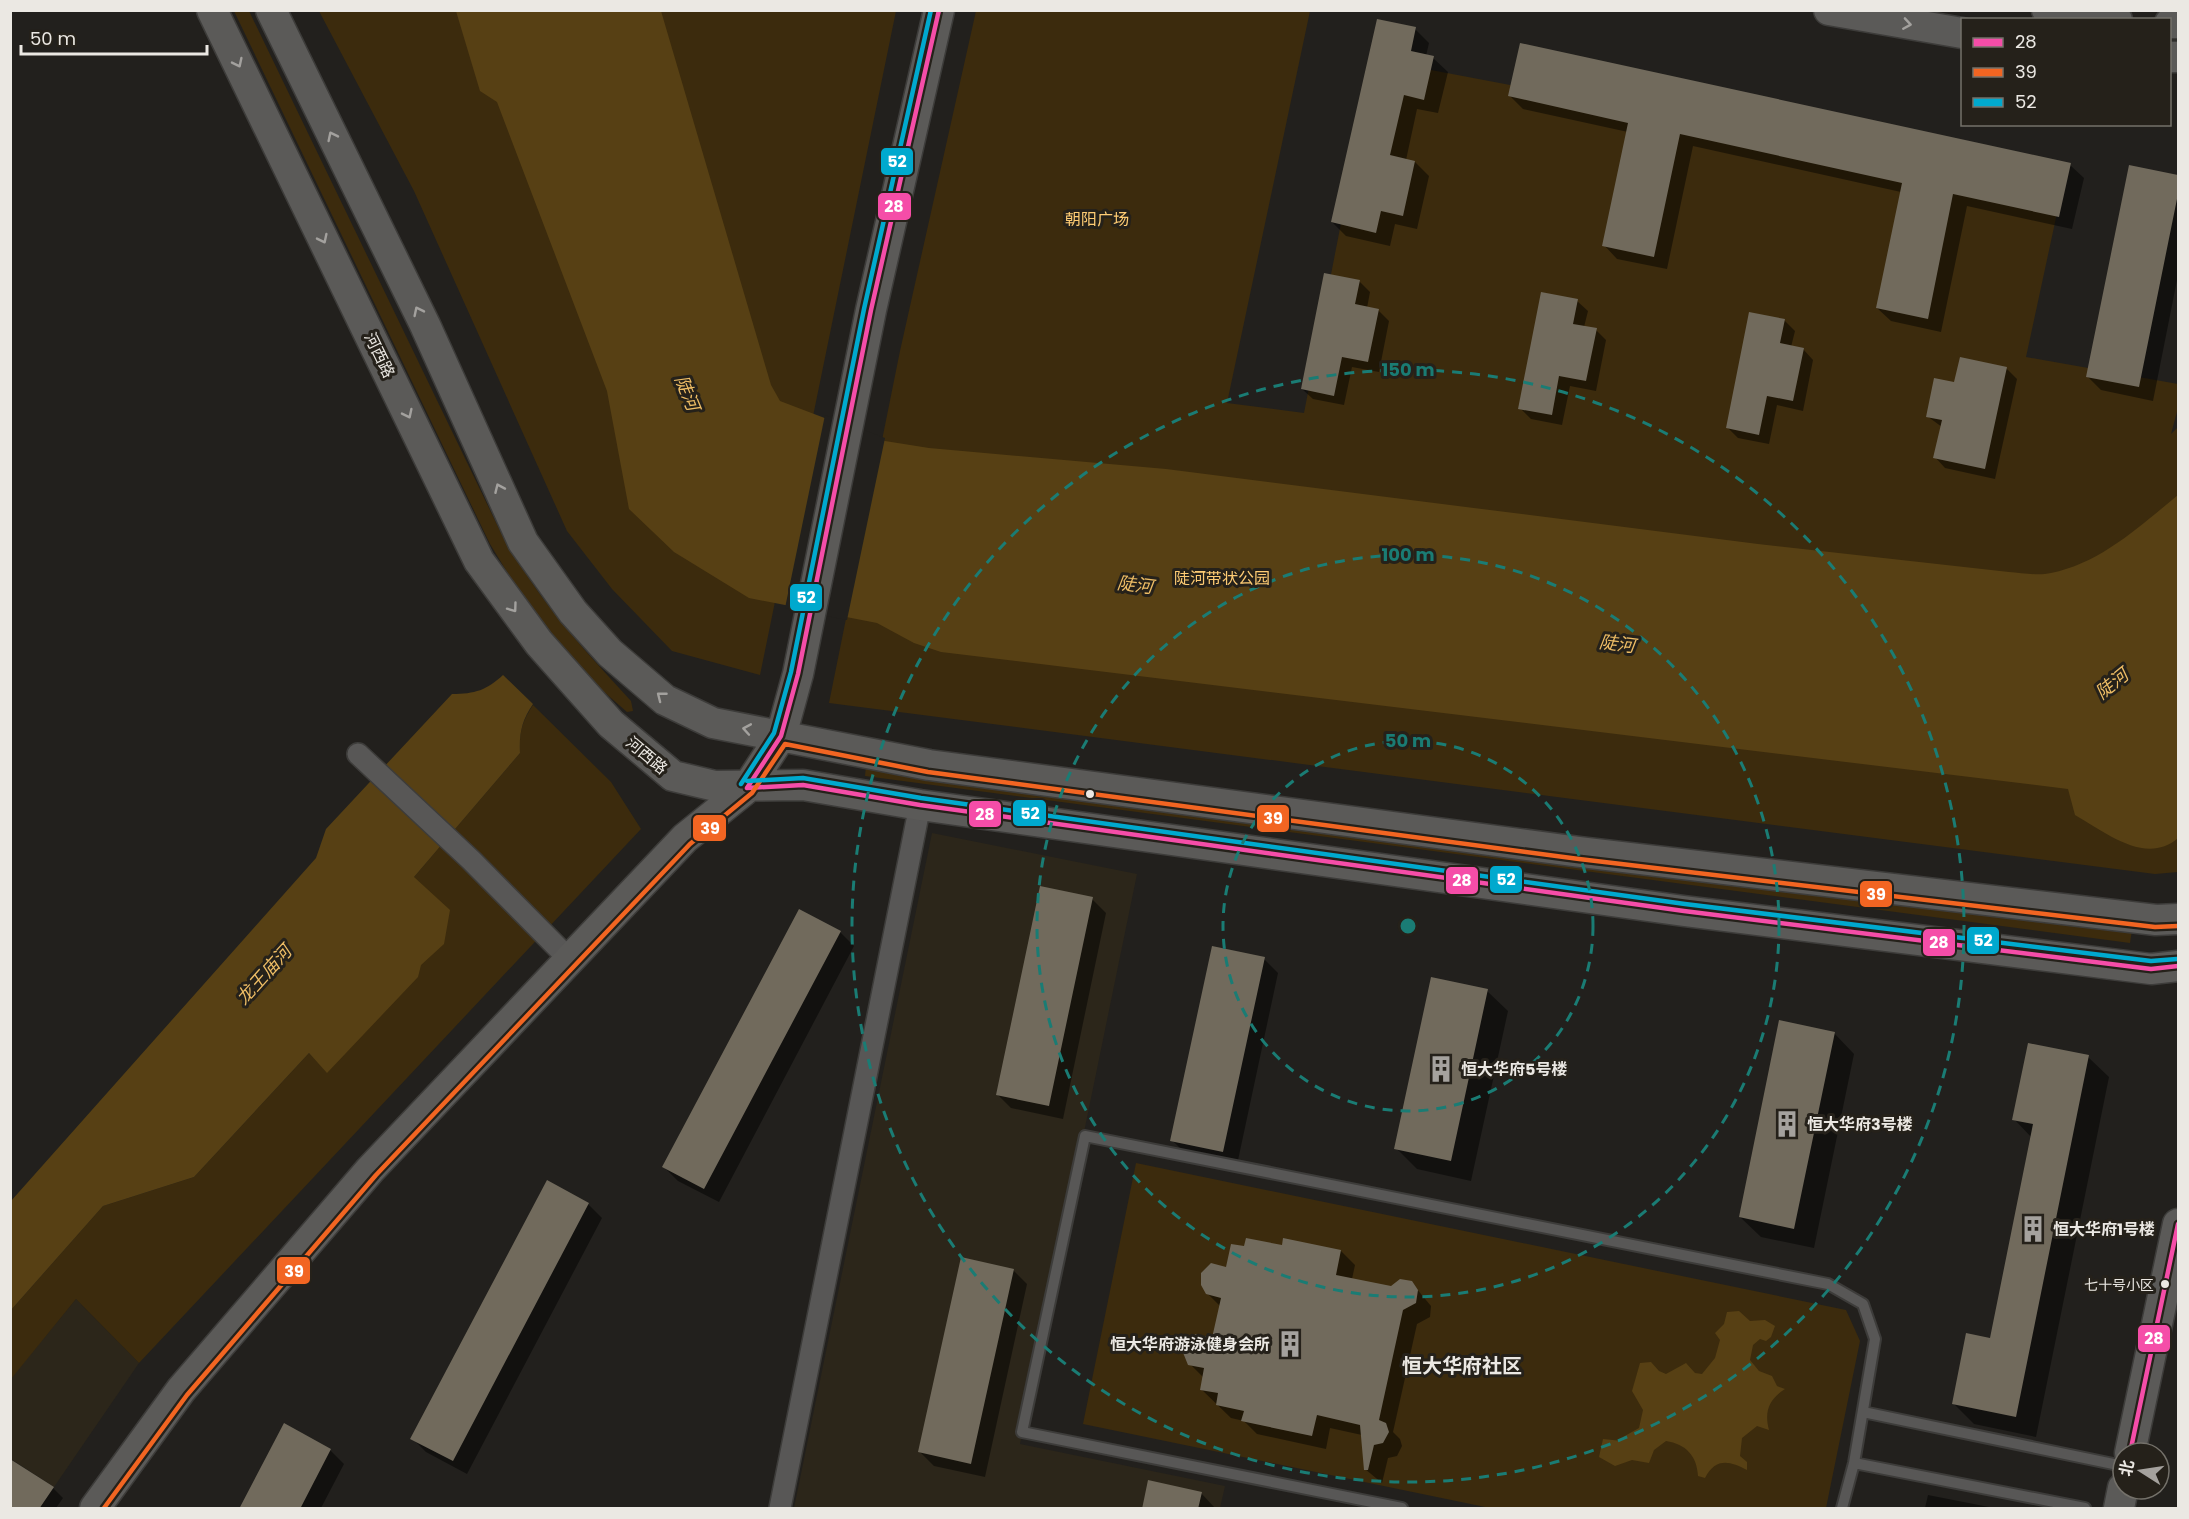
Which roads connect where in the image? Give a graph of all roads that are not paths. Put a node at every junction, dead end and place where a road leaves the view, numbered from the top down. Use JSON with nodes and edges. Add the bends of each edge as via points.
{"nodes":[{"id":1,"x":212,"y":10,"type":"edge"},
{"id":2,"x":271,"y":10,"type":"edge"},
{"id":3,"x":939,"y":10,"type":"edge"},
{"id":4,"x":1829,"y":10,"type":"edge"},
{"id":5,"x":2047,"y":10,"type":"edge"},
{"id":6,"x":2103,"y":18,"type":"edge"},
{"id":7,"x":1961,"y":33,"type":"edge"},
{"id":8,"x":781,"y":736,"type":"junction"},
{"id":9,"x":358,"y":754,"type":"dead end"},
{"id":10,"x":747,"y":788,"type":"junction"},
{"id":11,"x":920,"y":805,"type":"junction"},
{"id":12,"x":2178,"y":919,"type":"edge"},
{"id":13,"x":568,"y":958,"type":"junction"},
{"id":14,"x":2178,"y":966,"type":"edge"},
{"id":15,"x":2178,"y":1224,"type":"edge"},
{"id":16,"x":1863,"y":1412,"type":"junction"},
{"id":17,"x":2133,"y":1441,"type":"edge"},
{"id":18,"x":1854,"y":1463,"type":"junction"},
{"id":19,"x":2111,"y":1464,"type":"edge"},
{"id":20,"x":96,"y":1509,"type":"edge"},
{"id":21,"x":780,"y":1509,"type":"edge"},
{"id":22,"x":1402,"y":1509,"type":"edge"},
{"id":23,"x":1842,"y":1509,"type":"edge"},
{"id":24,"x":2085,"y":1509,"type":"edge"}],
"edges":[{"from":1,"to":10,"type":"main road","name":"河西路","one_way":true,"via":[[479,561],[539,643],[611,724],[673,776],[715,786]]},
{"from":8,"to":2,"type":"main road","one_way":true,"via":[[713,723],[665,700],[610,653],[573,612],[523,542],[425,325]]},
{"from":3,"to":8,"type":"main road","via":[[855,384],[798,674]]},
{"from":4,"to":7,"type":"main road","one_way":true},
{"from":5,"to":6,"type":"main road"},
{"from":8,"to":10,"type":"main road"},
{"from":8,"to":12,"type":"main road","via":[[929,765],[1556,849],[2156,920]]},
{"from":9,"to":13,"type":"street"},
{"from":10,"to":11,"type":"main road","name":"河西路","via":[[803,785]]},
{"from":10,"to":13,"type":"main road","via":[[685,838]]},
{"from":11,"to":14,"type":"main road","name":"河西路","via":[[1696,913],[2151,969]]},
{"from":11,"to":21,"type":"street"},
{"from":13,"to":20,"type":"main road","via":[[370,1170],[188,1381]]},
{"from":15,"to":17,"type":"main road"},
{"from":16,"to":18,"type":"lane"},
{"from":16,"to":19,"type":"lane"},
{"from":16,"to":22,"type":"lane","via":[[1875,1339],[1863,1304],[1828,1284],[1085,1136],[1022,1432]]},
{"from":18,"to":23,"type":"lane"},
{"from":18,"to":24,"type":"lane"}]}
